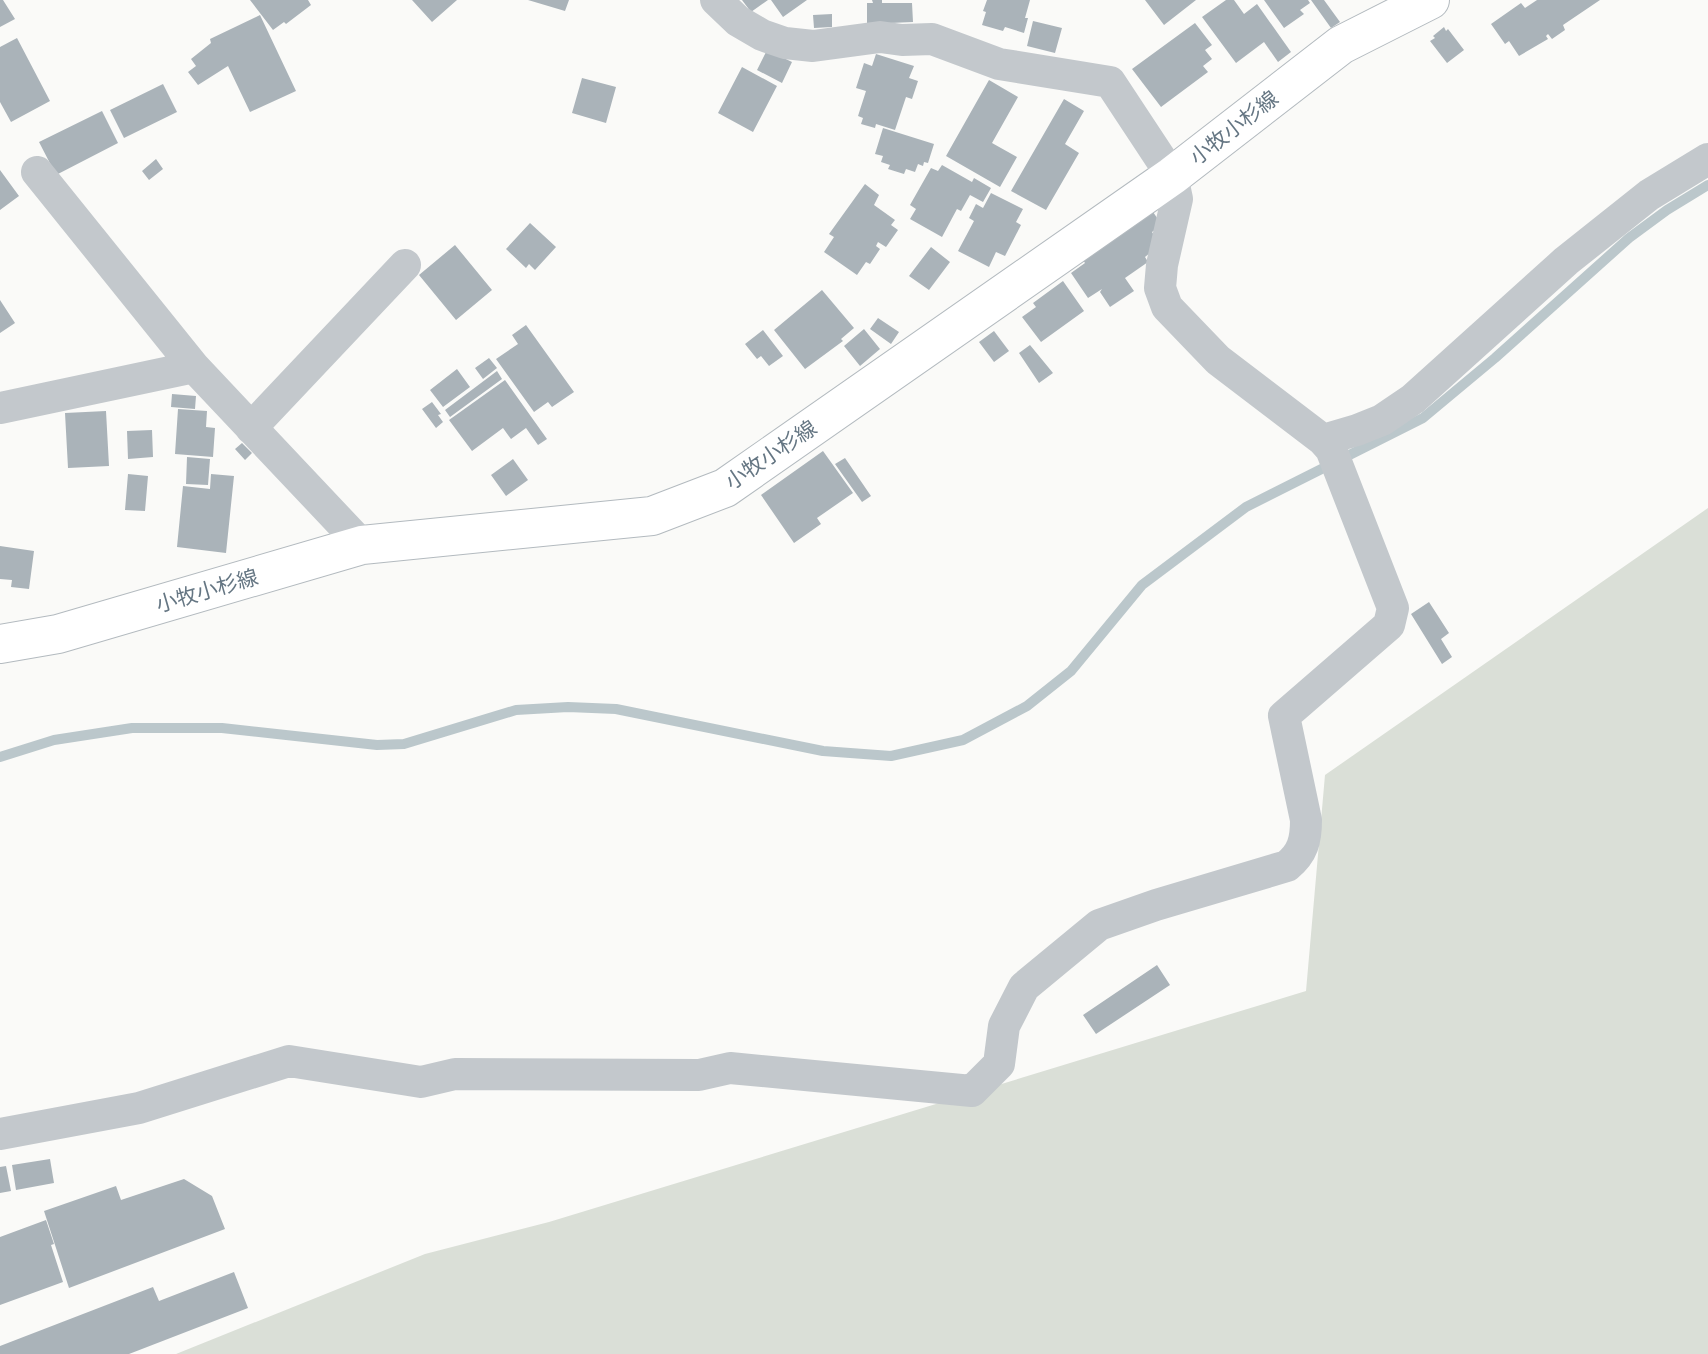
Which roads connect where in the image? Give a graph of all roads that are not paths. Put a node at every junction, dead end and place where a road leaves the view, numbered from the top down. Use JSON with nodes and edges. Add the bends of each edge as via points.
{"nodes":[{"id":1,"x":716,"y":0,"type":"edge"},
{"id":2,"x":1430,"y":0,"type":"edge"},
{"id":3,"x":1708,"y":159,"type":"edge"},
{"id":4,"x":37,"y":172,"type":"dead end"},
{"id":5,"x":1172,"y":176,"type":"junction"},
{"id":6,"x":405,"y":265,"type":"dead end"},
{"id":7,"x":194,"y":367,"type":"junction"},
{"id":8,"x":0,"y":408,"type":"edge"},
{"id":9,"x":251,"y":428,"type":"junction"},
{"id":10,"x":1332,"y":454,"type":"junction"},
{"id":11,"x":362,"y":545,"type":"junction"},
{"id":12,"x":0,"y":644,"type":"edge"},
{"id":13,"x":0,"y":1133,"type":"edge"}],
"edges":[{"from":1,"to":5,"type":"street","via":[[738,21],[785,43],[813,46],[880,37],[932,39],[999,64],[1110,82]]},
{"from":2,"to":5,"type":"main road","name":"小牧小杉線","via":[[1341,45]]},
{"from":3,"to":10,"type":"street","via":[[1649,195],[1566,261],[1413,399],[1357,430]]},
{"from":4,"to":7,"type":"street"},
{"from":5,"to":10,"type":"street","via":[[1177,200],[1160,288],[1167,307],[1218,360]]},
{"from":5,"to":11,"type":"main road","name":"小牧小杉線","via":[[725,488],[652,516]]},
{"from":6,"to":9,"type":"street"},
{"from":7,"to":8,"type":"street"},
{"from":7,"to":9,"type":"street"},
{"from":9,"to":11,"type":"street"},
{"from":10,"to":13,"type":"street","via":[[1393,608],[1389,625],[1284,716],[1306,820],[1302,849],[1287,866],[1099,925],[1024,987],[1004,1026],[999,1065],[972,1091],[730,1068],[699,1075],[454,1074],[421,1082],[289,1061],[139,1108]]},
{"from":11,"to":12,"type":"main road","name":"小牧小杉線","via":[[58,634]]}]}
